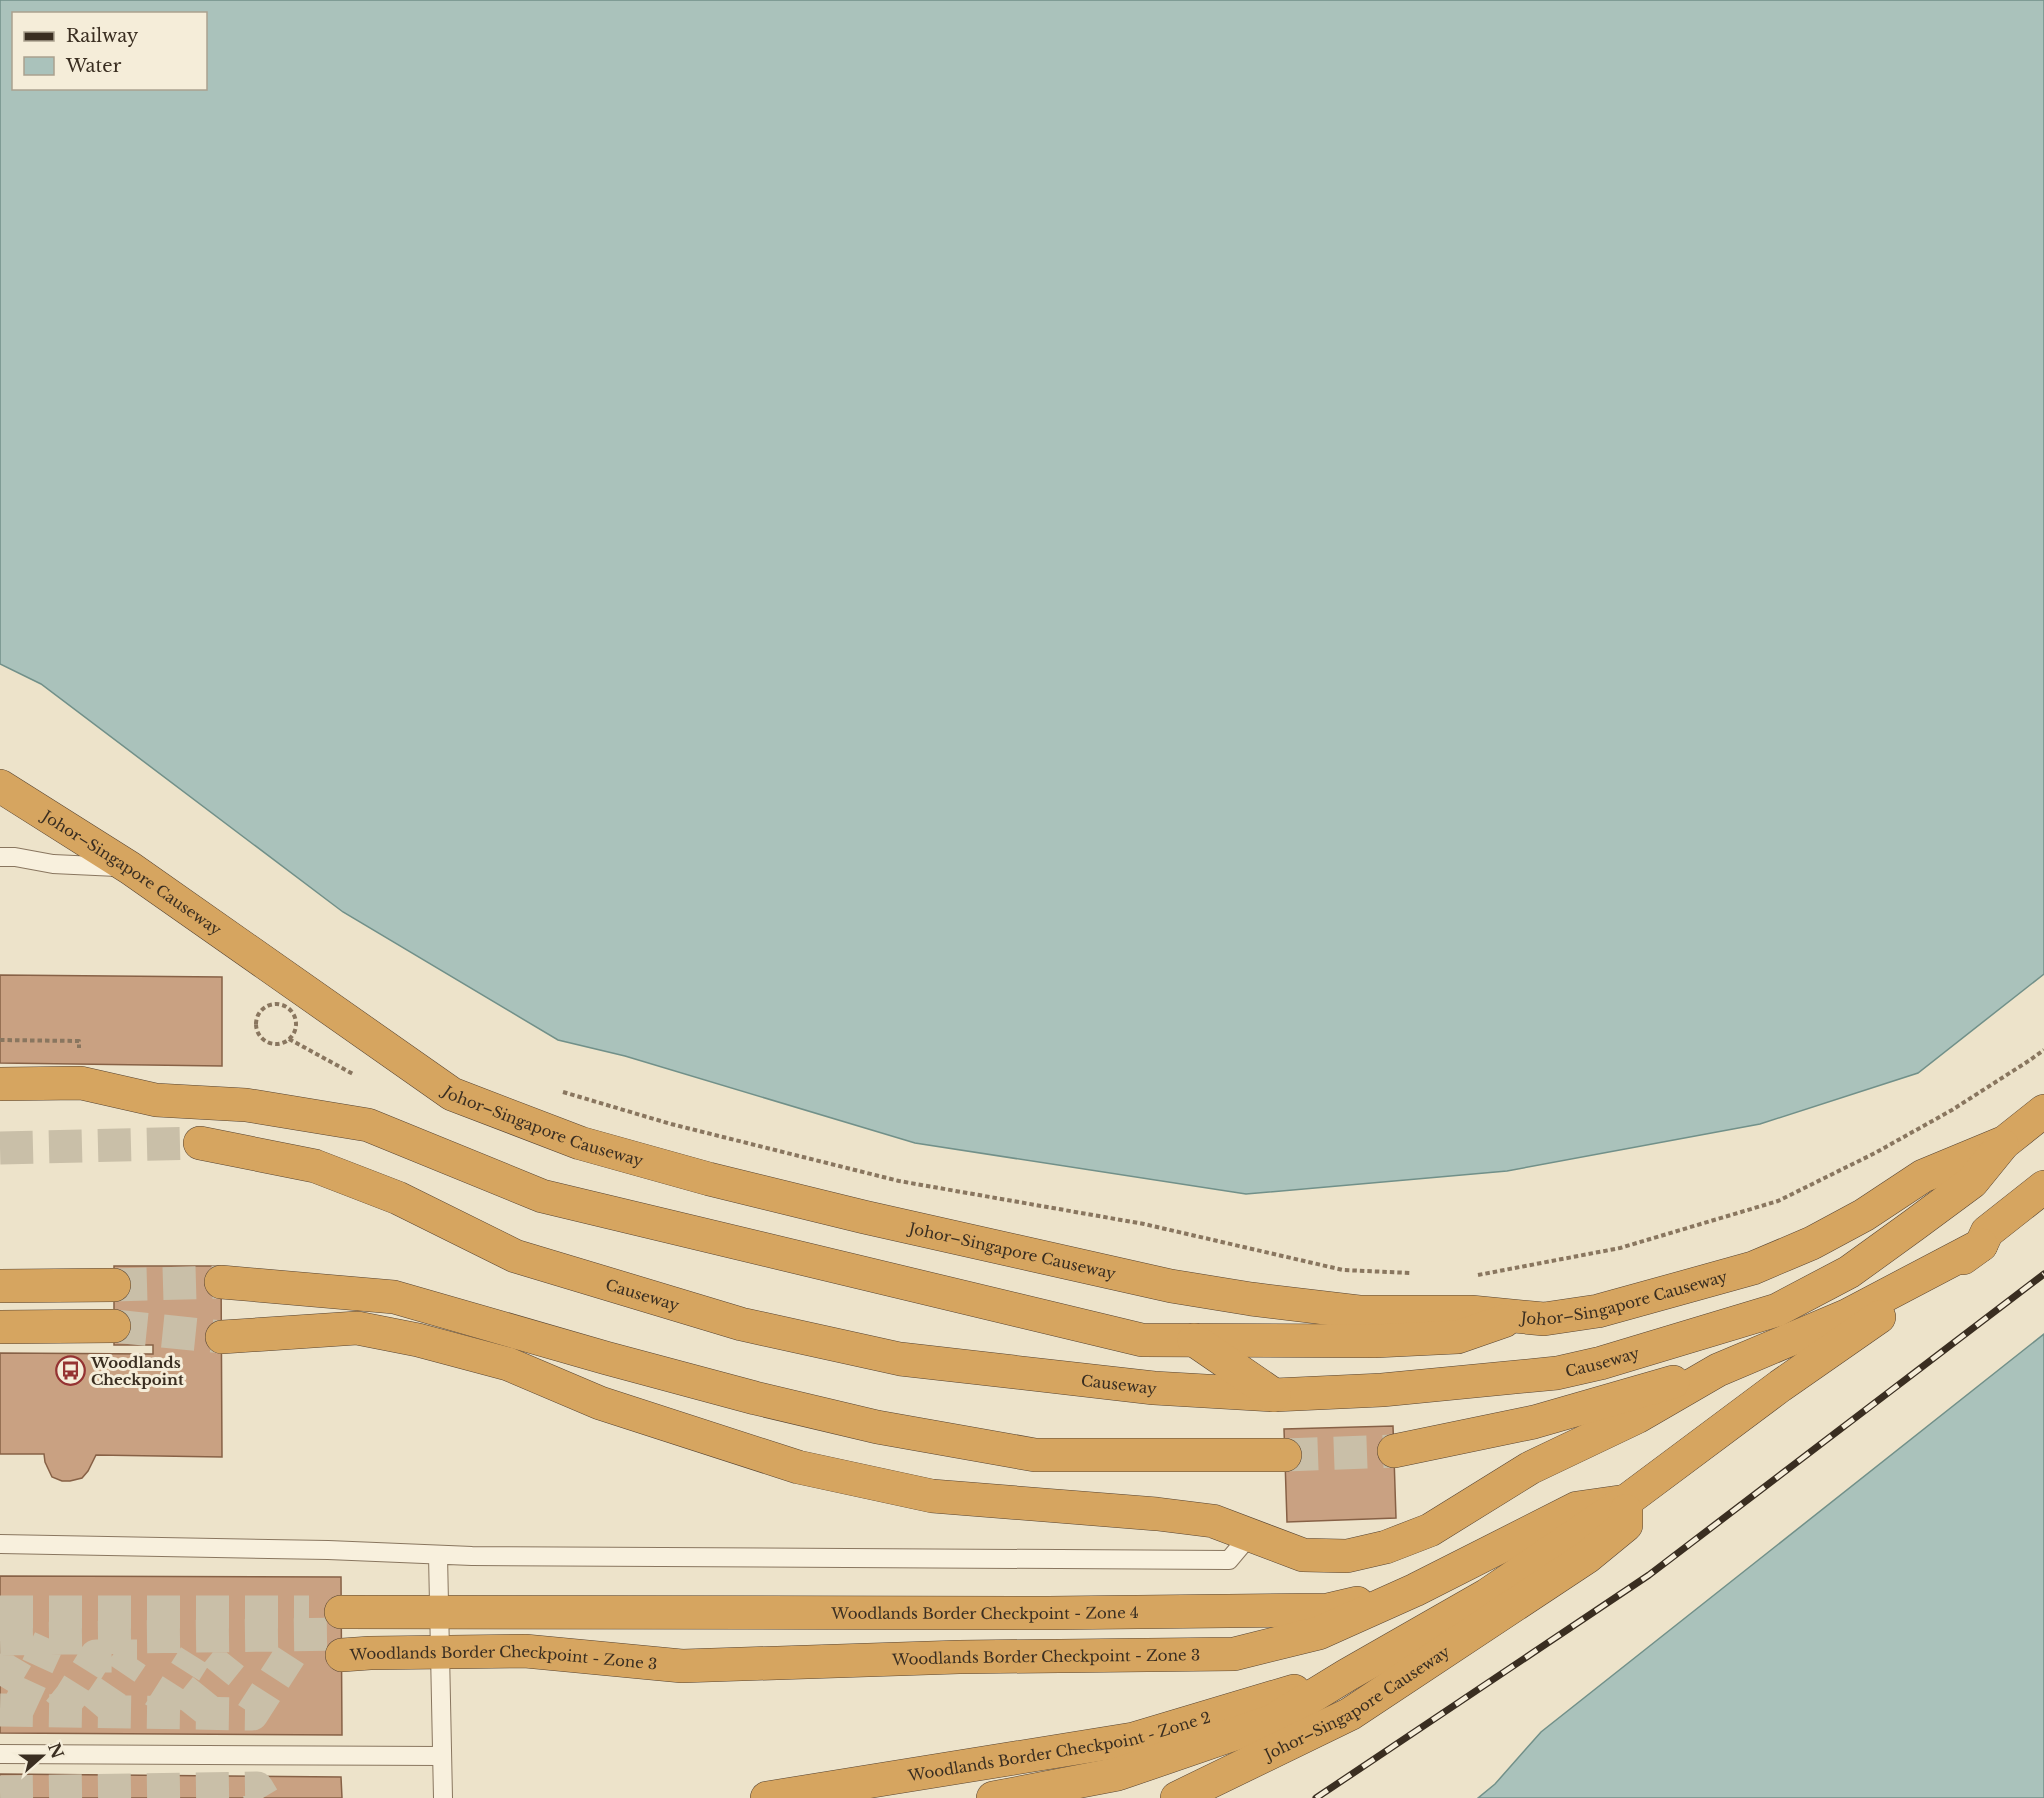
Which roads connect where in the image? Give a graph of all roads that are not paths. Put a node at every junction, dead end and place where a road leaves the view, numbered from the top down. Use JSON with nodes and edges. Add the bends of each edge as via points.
{"nodes":[{"id":1,"x":8,"y":794,"type":"edge"},
{"id":2,"x":0,"y":858,"type":"edge"},
{"id":3,"x":130,"y":868,"type":"junction"},
{"id":4,"x":0,"y":1084,"type":"edge"},
{"id":5,"x":2044,"y":1111,"type":"edge"},
{"id":6,"x":2005,"y":1142,"type":"junction"},
{"id":7,"x":200,"y":1143,"type":"tunnel mouth"},
{"id":8,"x":2044,"y":1187,"type":"edge"},
{"id":9,"x":2044,"y":1210,"type":"edge"},
{"id":10,"x":1981,"y":1245,"type":"junction"},
{"id":11,"x":221,"y":1282,"type":"tunnel mouth"},
{"id":12,"x":1166,"y":1284,"type":"junction"},
{"id":13,"x":114,"y":1285,"type":"tunnel mouth"},
{"id":14,"x":0,"y":1286,"type":"edge"},
{"id":15,"x":1515,"y":1318,"type":"junction"},
{"id":16,"x":114,"y":1326,"type":"tunnel mouth"},
{"id":17,"x":0,"y":1327,"type":"edge"},
{"id":18,"x":222,"y":1337,"type":"tunnel mouth"},
{"id":19,"x":1194,"y":1340,"type":"junction"},
{"id":20,"x":1244,"y":1340,"type":"junction"},
{"id":21,"x":1718,"y":1370,"type":"junction"},
{"id":22,"x":1274,"y":1395,"type":"junction"},
{"id":23,"x":1394,"y":1451,"type":"tunnel mouth"},
{"id":24,"x":1285,"y":1455,"type":"tunnel mouth"},
{"id":25,"x":1626,"y":1501,"type":"junction"},
{"id":26,"x":1250,"y":1535,"type":"junction"},
{"id":27,"x":0,"y":1544,"type":"edge"},
{"id":28,"x":438,"y":1555,"type":"junction"},
{"id":29,"x":1415,"y":1590,"type":"junction"},
{"id":30,"x":440,"y":1631,"type":"junction"},
{"id":31,"x":1347,"y":1675,"type":"junction"},
{"id":32,"x":0,"y":1754,"type":"edge"},
{"id":33,"x":442,"y":1756,"type":"junction"},
{"id":34,"x":443,"y":1798,"type":"edge"},
{"id":35,"x":767,"y":1798,"type":"edge"},
{"id":36,"x":993,"y":1798,"type":"edge"},
{"id":37,"x":1177,"y":1798,"type":"edge"}],
"edges":[{"from":1,"to":3,"type":"highway","name":"Johor–Singapore Causeway"},
{"from":2,"to":3,"type":"lane"},
{"from":3,"to":12,"type":"highway","name":"Johor–Singapore Causeway","via":[[452,1094],[580,1143],[709,1179]]},
{"from":4,"to":19,"type":"highway","via":[[81,1083],[156,1100],[246,1105],[368,1125],[542,1196],[1142,1340]]},
{"from":5,"to":6,"type":"highway","name":"Johor–Singapore Causeway"},
{"from":6,"to":15,"type":"highway","name":"Johor–Singapore Causeway","via":[[1923,1176],[1864,1215],[1753,1268],[1598,1311],[1544,1319]]},
{"from":6,"to":22,"type":"highway","name":"Causeway","via":[[1972,1182],[1849,1272],[1777,1310],[1601,1364],[1557,1373],[1382,1390]]},
{"from":7,"to":22,"type":"highway","name":"Causeway","via":[[315,1166],[398,1198],[515,1256],[741,1324],[900,1359],[1154,1388]]},
{"from":8,"to":10,"type":"highway","name":"Johor–Singapore Causeway","via":[[1987,1232]]},
{"from":9,"to":10,"type":"highway","name":"Johor–Singapore Causeway","via":[[1997,1245]]},
{"from":10,"to":21,"type":"highway","via":[[1846,1316]]},
{"from":10,"to":25,"type":"highway","name":"Johor–Singapore Causeway","via":[[1780,1386]]},
{"from":11,"to":24,"type":"highway","via":[[394,1297],[754,1398],[878,1427],[1035,1455]]},
{"from":12,"to":15,"type":"highway","name":"Johor–Singapore Causeway","via":[[1359,1312],[1471,1312]]},
{"from":12,"to":20,"type":"highway","name":"Johor–Singapore Causeway"},
{"from":13,"to":14,"type":"highway"},
{"from":15,"to":20,"type":"highway","via":[[1458,1337]]},
{"from":16,"to":17,"type":"highway"},
{"from":18,"to":26,"type":"highway","via":[[368,1330],[508,1364],[600,1403],[798,1467],[932,1496],[1157,1514],[1213,1521]]},
{"from":19,"to":20,"type":"highway"},
{"from":19,"to":22,"type":"highway"},
{"from":21,"to":23,"type":"highway","via":[[1534,1422]]},
{"from":21,"to":26,"type":"highway","via":[[1637,1417],[1530,1468],[1430,1530],[1386,1547],[1347,1556],[1303,1555]]},
{"from":25,"to":29,"type":"highway","name":"Johor–Singapore Causeway","via":[[1577,1508]]},
{"from":25,"to":31,"type":"highway","name":"Johor–Singapore Causeway","via":[[1487,1596]]},
{"from":25,"to":37,"type":"highway","name":"Johor–Singapore Causeway","via":[[1626,1525],[1577,1564],[1350,1714]]},
{"from":26,"to":28,"type":"lane","via":[[1229,1560]]},
{"from":27,"to":28,"type":"lane"},
{"from":28,"to":30,"type":"lane"},
{"from":29,"to":30,"type":"highway","name":"Woodlands Border Checkpoint - Zone 4","via":[[1327,1610],[552,1611]]},
{"from":29,"to":30,"type":"highway","name":"Woodlands Border Checkpoint - Zone 3","via":[[1319,1633],[1234,1654],[682,1666],[525,1651]]},
{"from":30,"to":30,"type":"highway","name":"Woodlands Border Checkpoint - Zone 3","via":[[342,1634],[370,1653]]},
{"from":30,"to":33,"type":"lane"},
{"from":31,"to":35,"type":"highway","name":"Woodlands Border Checkpoint - Zone 2","via":[[1133,1739]]},
{"from":31,"to":36,"type":"highway","via":[[1272,1721],[1118,1774]]},
{"from":32,"to":33,"type":"lane"},
{"from":33,"to":34,"type":"lane"}]}
